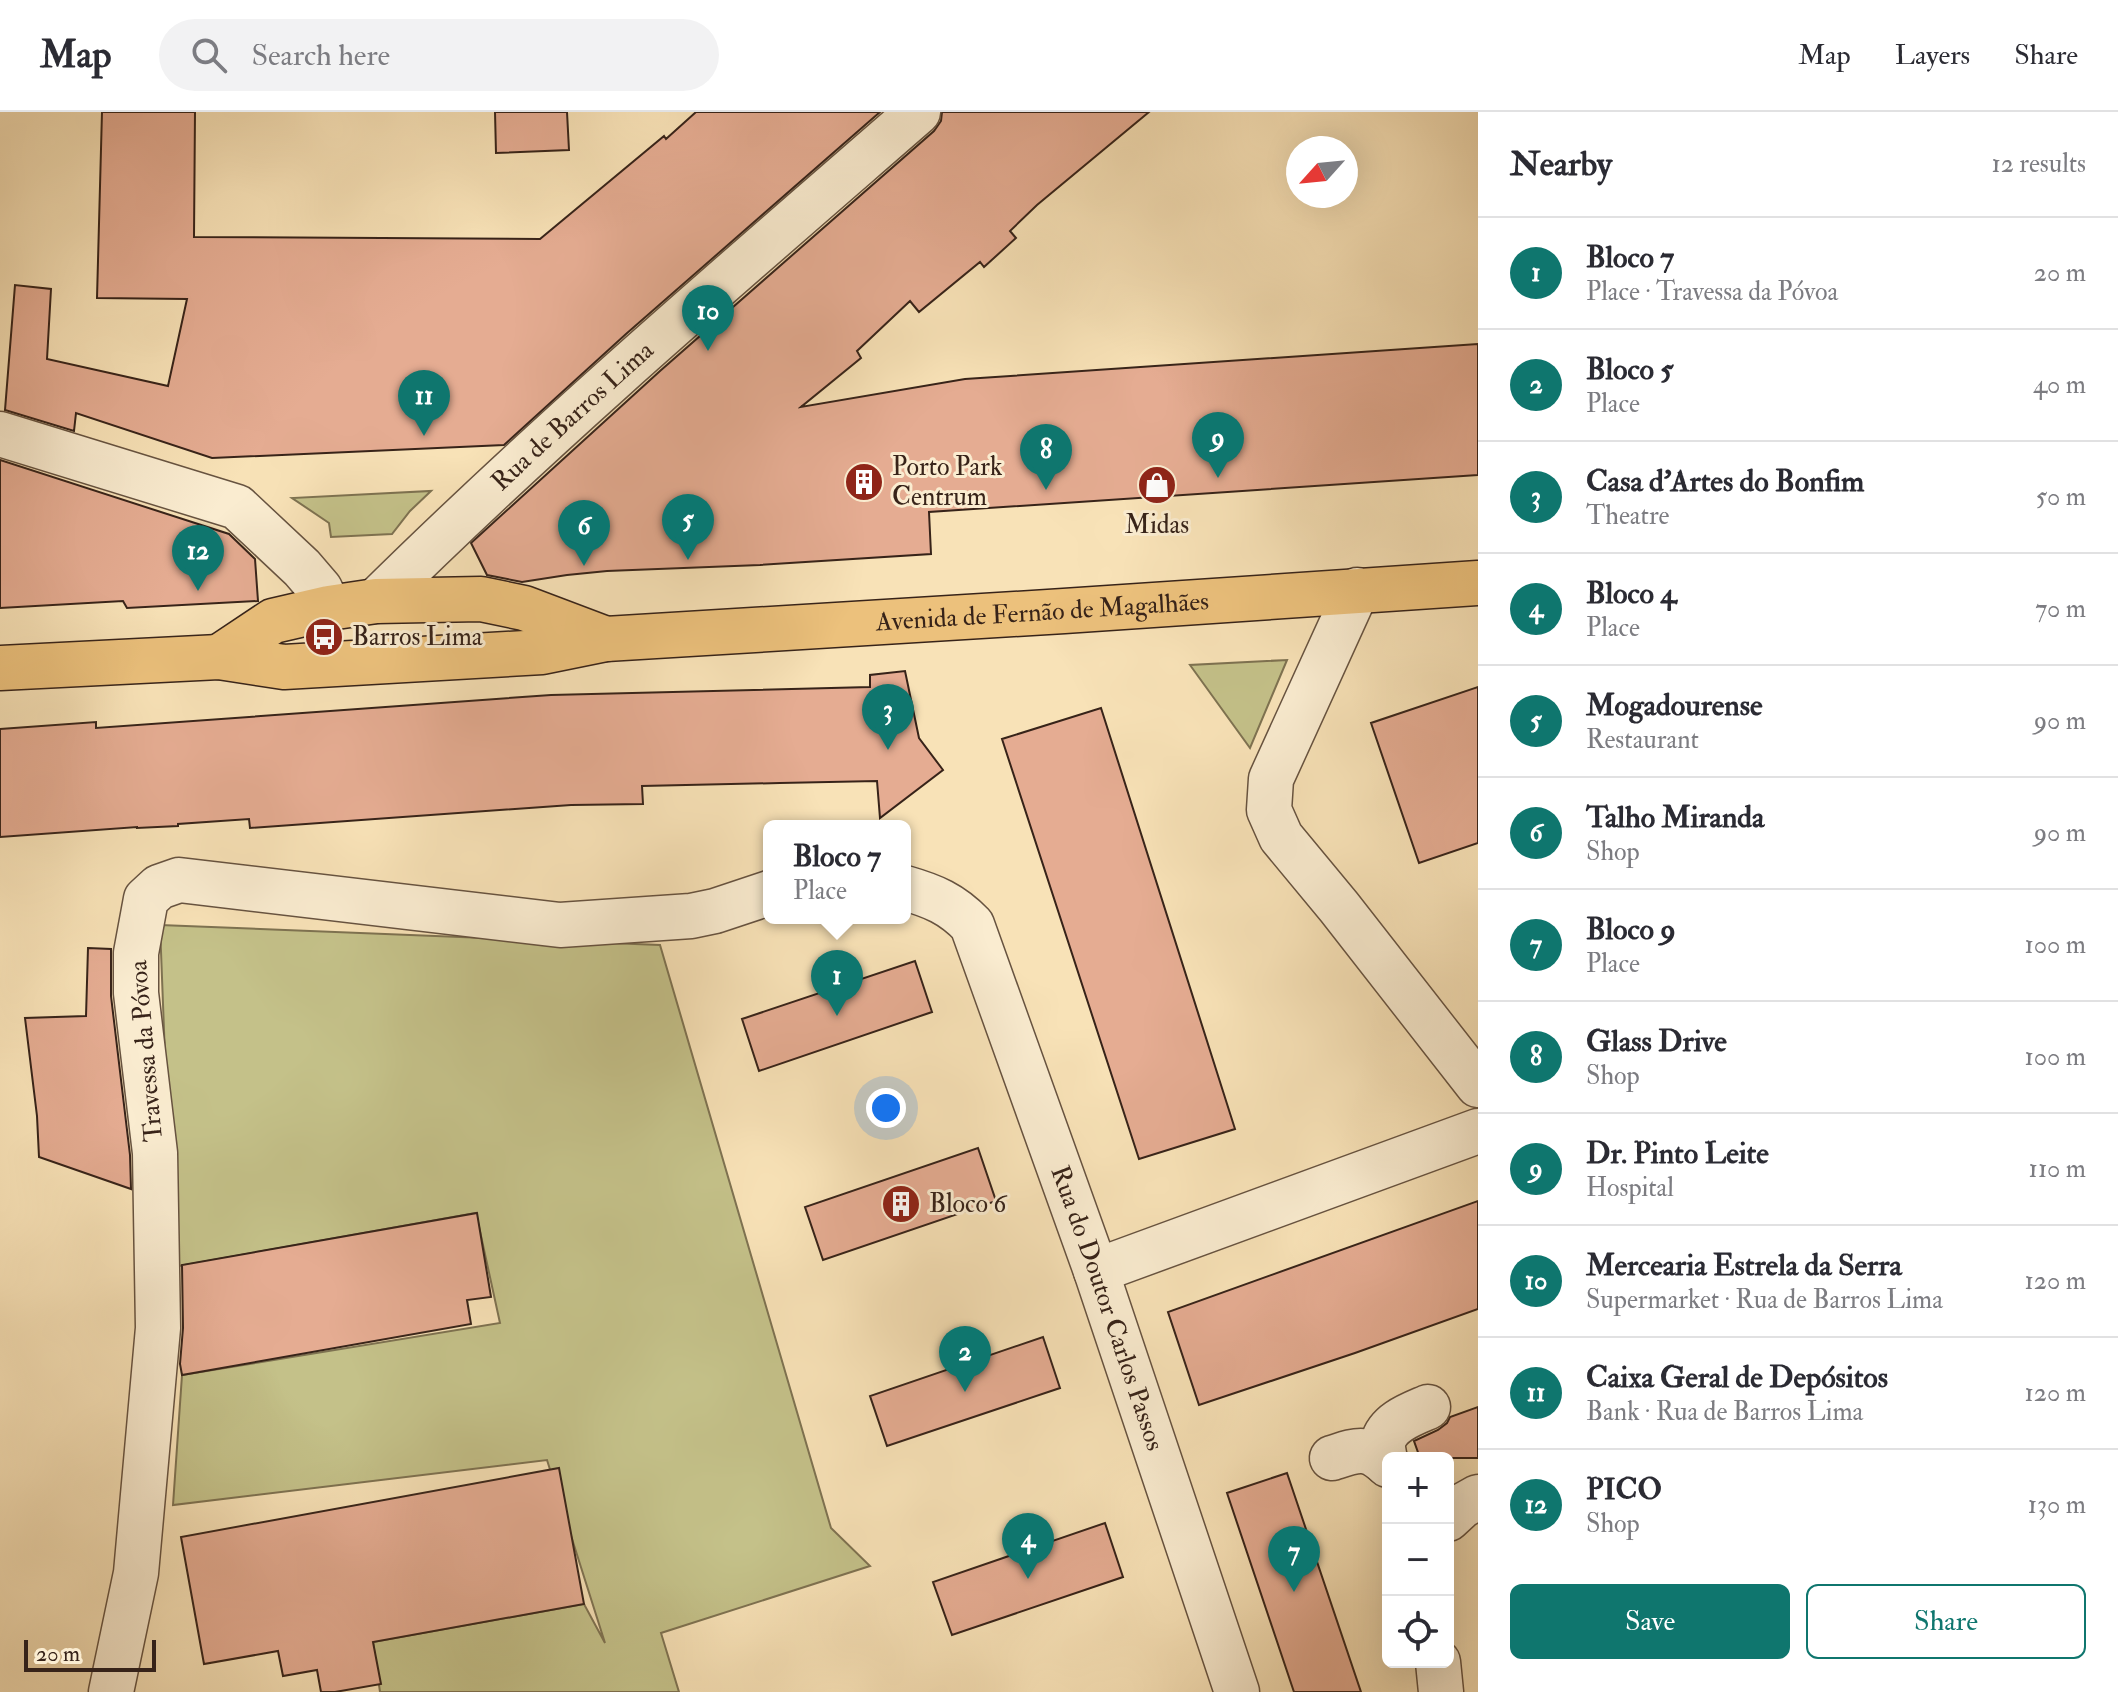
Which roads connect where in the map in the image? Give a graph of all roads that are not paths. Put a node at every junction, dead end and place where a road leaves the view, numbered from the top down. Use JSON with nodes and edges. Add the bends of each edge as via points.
{"nodes":[{"id":1,"x":918,"y":112,"type":"edge"},
{"id":2,"x":0,"y":434,"type":"edge"},
{"id":3,"x":1478,"y":583,"type":"edge"},
{"id":4,"x":1357,"y":590,"type":"junction"},
{"id":5,"x":376,"y":601,"type":"junction"},
{"id":6,"x":329,"y":608,"type":"junction"},
{"id":7,"x":606,"y":639,"type":"junction"},
{"id":8,"x":219,"y":657,"type":"junction"},
{"id":9,"x":0,"y":668,"type":"edge"},
{"id":10,"x":911,"y":890,"type":"edge"},
{"id":11,"x":763,"y":895,"type":"edge"},
{"id":12,"x":1478,"y":1085,"type":"edge"},
{"id":13,"x":1478,"y":1131,"type":"edge"},
{"id":14,"x":1096,"y":1271,"type":"junction"},
{"id":15,"x":1428,"y":1407,"type":"dead end"},
{"id":16,"x":1385,"y":1452,"type":"edge"},
{"id":17,"x":1332,"y":1458,"type":"dead end"},
{"id":18,"x":1382,"y":1459,"type":"edge"},
{"id":19,"x":1478,"y":1497,"type":"edge"},
{"id":20,"x":1454,"y":1513,"type":"edge"},
{"id":21,"x":1439,"y":1668,"type":"edge"},
{"id":22,"x":111,"y":1692,"type":"edge"},
{"id":23,"x":1237,"y":1692,"type":"edge"},
{"id":24,"x":1441,"y":1692,"type":"edge"}],
"edges":[{"from":1,"to":5,"type":"street","name":"Rua de Barros Lima","via":[[642,352]]},
{"from":2,"to":6,"type":"street","via":[[237,507],[302,568]]},
{"from":3,"to":4,"type":"main road","name":"Avenida de Fernão de Magalhães"},
{"from":4,"to":7,"type":"main road","name":"Avenida de Fernão de Magalhães"},
{"from":4,"to":12,"type":"street","via":[[1271,779],[1269,810],[1281,837]]},
{"from":5,"to":6,"type":"main road","name":"Avenida de Fernão de Magalhães"},
{"from":5,"to":7,"type":"main road","name":"Avenida de Fernão de Magalhães","via":[[481,599],[524,608]]},
{"from":6,"to":8,"type":"main road","name":"Avenida de Fernão de Magalhães","via":[[273,621]]},
{"from":7,"to":8,"type":"main road","name":"Avenida de Fernão de Magalhães","via":[[542,652],[284,667]]},
{"from":8,"to":9,"type":"main road","name":"Avenida de Fernão de Magalhães"},
{"from":10,"to":14,"type":"street","name":"Rua do Doutor Carlos Passos","via":[[947,903],[972,925]]},
{"from":11,"to":22,"type":"street","name":"Travessa da Póvoa","via":[[691,916],[560,925],[179,880],[146,899],[136,953],[136,993],[155,1153],[158,1328],[136,1573]]},
{"from":13,"to":14,"type":"street"},
{"from":14,"to":23,"type":"street","name":"Rua do Doutor Carlos Passos"},
{"from":15,"to":16,"type":"street","via":[[1389,1430]]},
{"from":17,"to":18,"type":"street","via":[[1359,1450]]},
{"from":19,"to":20,"type":"street"},
{"from":21,"to":24,"type":"street"}]}
